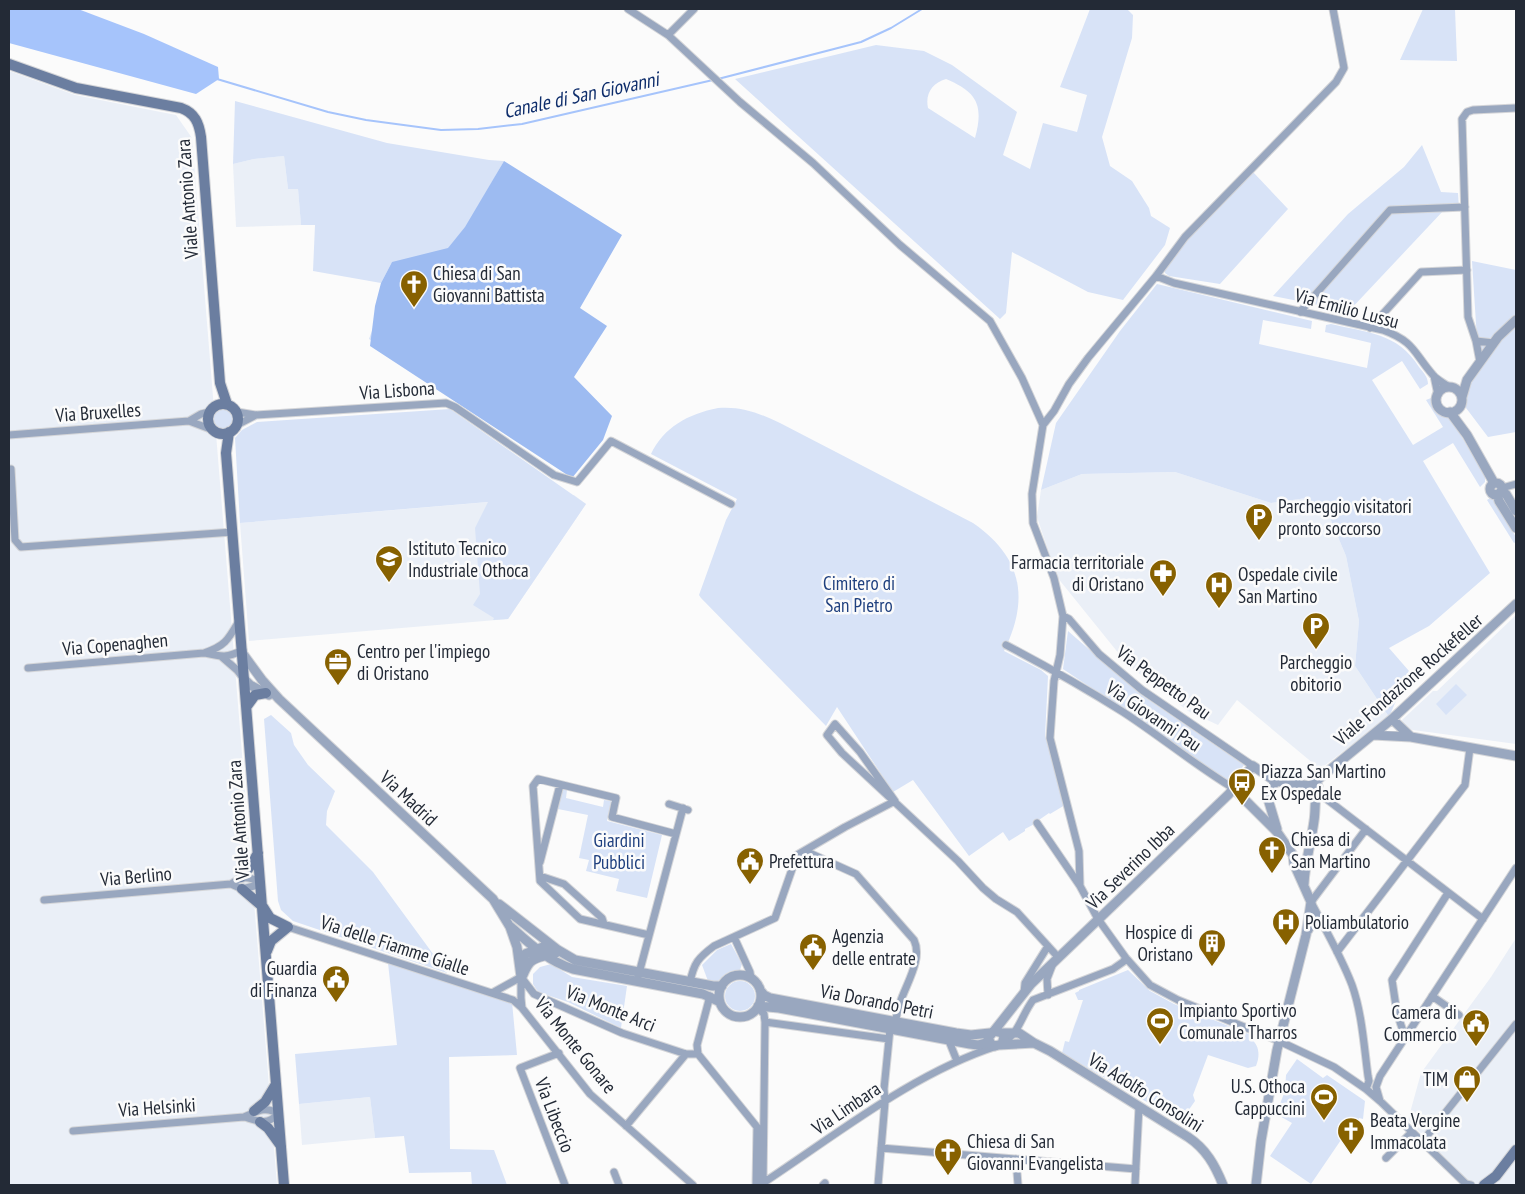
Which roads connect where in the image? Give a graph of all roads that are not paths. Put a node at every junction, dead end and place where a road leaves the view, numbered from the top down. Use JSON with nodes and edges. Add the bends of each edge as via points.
{"nodes":[{"id":1,"x":628,"y":9,"type":"edge"},
{"id":2,"x":694,"y":9,"type":"edge"},
{"id":3,"x":1333,"y":9,"type":"edge"},
{"id":4,"x":668,"y":35,"type":"junction"},
{"id":5,"x":9,"y":64,"type":"edge"},
{"id":6,"x":1516,"y":108,"type":"edge"},
{"id":7,"x":1465,"y":207,"type":"junction"},
{"id":8,"x":1467,"y":270,"type":"junction"},
{"id":9,"x":1156,"y":276,"type":"junction"},
{"id":10,"x":1300,"y":312,"type":"junction"},
{"id":11,"x":1516,"y":320,"type":"edge"},
{"id":12,"x":1370,"y":328,"type":"junction"},
{"id":13,"x":1476,"y":341,"type":"junction"},
{"id":14,"x":1494,"y":343,"type":"junction"},
{"id":15,"x":1480,"y":362,"type":"junction"},
{"id":16,"x":1434,"y":376,"type":"junction"},
{"id":17,"x":1467,"y":380,"type":"junction"},
{"id":18,"x":220,"y":384,"type":"junction"},
{"id":19,"x":1451,"y":387,"type":"junction"},
{"id":20,"x":1438,"y":395,"type":"junction"},
{"id":21,"x":1462,"y":397,"type":"junction"},
{"id":22,"x":228,"y":404,"type":"junction"},
{"id":23,"x":213,"y":408,"type":"junction"},
{"id":24,"x":1459,"y":408,"type":"junction"},
{"id":25,"x":237,"y":412,"type":"junction"},
{"id":26,"x":1450,"y":412,"type":"junction"},
{"id":27,"x":256,"y":415,"type":"junction"},
{"id":28,"x":189,"y":422,"type":"junction"},
{"id":29,"x":1043,"y":425,"type":"junction"},
{"id":30,"x":233,"y":429,"type":"junction"},
{"id":31,"x":216,"y":432,"type":"junction"},
{"id":32,"x":9,"y":435,"type":"edge"},
{"id":33,"x":1467,"y":435,"type":"junction"},
{"id":34,"x":226,"y":453,"type":"junction"},
{"id":35,"x":12,"y":469,"type":"dead end"},
{"id":36,"x":1516,"y":484,"type":"edge"},
{"id":37,"x":1498,"y":489,"type":"junction"},
{"id":38,"x":731,"y":504,"type":"dead end"},
{"id":39,"x":1516,"y":510,"type":"edge"},
{"id":40,"x":1516,"y":528,"type":"edge"},
{"id":41,"x":233,"y":532,"type":"junction"},
{"id":42,"x":1516,"y":604,"type":"edge"},
{"id":43,"x":1063,"y":616,"type":"junction"},
{"id":44,"x":240,"y":619,"type":"junction"},
{"id":45,"x":1006,"y":646,"type":"dead end"},
{"id":46,"x":243,"y":652,"type":"junction"},
{"id":47,"x":204,"y":653,"type":"junction"},
{"id":48,"x":222,"y":657,"type":"junction"},
{"id":49,"x":28,"y":668,"type":"dead end"},
{"id":50,"x":1056,"y":671,"type":"junction"},
{"id":51,"x":244,"y":679,"type":"junction"},
{"id":52,"x":266,"y":693,"type":"junction"},
{"id":53,"x":279,"y":699,"type":"junction"},
{"id":54,"x":247,"y":706,"type":"junction"},
{"id":55,"x":1392,"y":719,"type":"junction"},
{"id":56,"x":1373,"y":735,"type":"junction"},
{"id":57,"x":1411,"y":737,"type":"junction"},
{"id":58,"x":1470,"y":748,"type":"junction"},
{"id":59,"x":1516,"y":756,"type":"edge"},
{"id":60,"x":1253,"y":766,"type":"junction"},
{"id":61,"x":1275,"y":781,"type":"junction"},
{"id":62,"x":560,"y":785,"type":"junction"},
{"id":63,"x":1313,"y":789,"type":"junction"},
{"id":64,"x":1231,"y":791,"type":"junction"},
{"id":65,"x":895,"y":801,"type":"junction"},
{"id":66,"x":668,"y":804,"type":"dead end"},
{"id":67,"x":1037,"y":823,"type":"dead end"},
{"id":68,"x":1366,"y":829,"type":"junction"},
{"id":69,"x":1278,"y":832,"type":"junction"},
{"id":70,"x":676,"y":834,"type":"junction"},
{"id":71,"x":805,"y":851,"type":"junction"},
{"id":72,"x":1307,"y":852,"type":"junction"},
{"id":73,"x":258,"y":853,"type":"junction"},
{"id":74,"x":1293,"y":856,"type":"junction"},
{"id":75,"x":1407,"y":861,"type":"junction"},
{"id":76,"x":539,"y":867,"type":"junction"},
{"id":77,"x":1516,"y":868,"type":"edge"},
{"id":78,"x":540,"y":876,"type":"junction"},
{"id":79,"x":241,"y":877,"type":"junction"},
{"id":80,"x":260,"y":882,"type":"junction"},
{"id":81,"x":231,"y":884,"type":"junction"},
{"id":82,"x":1080,"y":886,"type":"junction"},
{"id":83,"x":1304,"y":887,"type":"junction"},
{"id":84,"x":242,"y":889,"type":"junction"},
{"id":85,"x":1448,"y":893,"type":"junction"},
{"id":86,"x":493,"y":899,"type":"junction"},
{"id":87,"x":44,"y":900,"type":"dead end"},
{"id":88,"x":1311,"y":902,"type":"junction"},
{"id":89,"x":262,"y":907,"type":"junction"},
{"id":90,"x":512,"y":914,"type":"junction"},
{"id":91,"x":1098,"y":919,"type":"junction"},
{"id":92,"x":1319,"y":919,"type":"junction"},
{"id":93,"x":1483,"y":919,"type":"junction"},
{"id":94,"x":604,"y":924,"type":"junction"},
{"id":95,"x":288,"y":927,"type":"junction"},
{"id":96,"x":510,"y":927,"type":"junction"},
{"id":97,"x":1306,"y":935,"type":"junction"},
{"id":98,"x":649,"y":936,"type":"junction"},
{"id":99,"x":734,"y":937,"type":"junction"},
{"id":100,"x":1048,"y":946,"type":"junction"},
{"id":101,"x":536,"y":949,"type":"junction"},
{"id":102,"x":1337,"y":952,"type":"junction"},
{"id":103,"x":266,"y":953,"type":"junction"},
{"id":104,"x":544,"y":956,"type":"junction"},
{"id":105,"x":1126,"y":958,"type":"junction"},
{"id":106,"x":1056,"y":959,"type":"junction"},
{"id":107,"x":575,"y":960,"type":"junction"},
{"id":108,"x":521,"y":977,"type":"junction"},
{"id":109,"x":638,"y":977,"type":"junction"},
{"id":110,"x":750,"y":978,"type":"junction"},
{"id":111,"x":690,"y":982,"type":"junction"},
{"id":112,"x":722,"y":986,"type":"junction"},
{"id":113,"x":760,"y":990,"type":"junction"},
{"id":114,"x":492,"y":993,"type":"junction"},
{"id":115,"x":1024,"y":993,"type":"junction"},
{"id":116,"x":1048,"y":995,"type":"junction"},
{"id":117,"x":710,"y":996,"type":"junction"},
{"id":118,"x":1432,"y":996,"type":"junction"},
{"id":119,"x":720,"y":1002,"type":"junction"},
{"id":120,"x":758,"y":1007,"type":"junction"},
{"id":121,"x":522,"y":1008,"type":"junction"},
{"id":122,"x":1459,"y":1015,"type":"dead end"},
{"id":123,"x":765,"y":1022,"type":"junction"},
{"id":124,"x":1516,"y":1024,"type":"edge"},
{"id":125,"x":892,"y":1025,"type":"junction"},
{"id":126,"x":1015,"y":1033,"type":"junction"},
{"id":127,"x":1405,"y":1037,"type":"junction"},
{"id":128,"x":889,"y":1039,"type":"junction"},
{"id":129,"x":949,"y":1040,"type":"junction"},
{"id":130,"x":995,"y":1040,"type":"junction"},
{"id":131,"x":1279,"y":1041,"type":"junction"},
{"id":132,"x":1034,"y":1044,"type":"junction"},
{"id":133,"x":559,"y":1053,"type":"junction"},
{"id":134,"x":686,"y":1054,"type":"junction"},
{"id":135,"x":698,"y":1054,"type":"junction"},
{"id":136,"x":956,"y":1061,"type":"junction"},
{"id":137,"x":1368,"y":1076,"type":"junction"},
{"id":138,"x":1380,"y":1076,"type":"junction"},
{"id":139,"x":276,"y":1084,"type":"junction"},
{"id":140,"x":1366,"y":1089,"type":"junction"},
{"id":141,"x":1380,"y":1101,"type":"junction"},
{"id":142,"x":885,"y":1102,"type":"junction"},
{"id":143,"x":1139,"y":1107,"type":"junction"},
{"id":144,"x":254,"y":1111,"type":"junction"},
{"id":145,"x":278,"y":1114,"type":"junction"},
{"id":146,"x":244,"y":1117,"type":"junction"},
{"id":147,"x":260,"y":1122,"type":"junction"},
{"id":148,"x":760,"y":1124,"type":"junction"},
{"id":149,"x":626,"y":1126,"type":"junction"},
{"id":150,"x":73,"y":1130,"type":"dead end"},
{"id":151,"x":1412,"y":1132,"type":"junction"},
{"id":152,"x":1422,"y":1142,"type":"junction"},
{"id":153,"x":281,"y":1146,"type":"junction"},
{"id":154,"x":881,"y":1148,"type":"junction"},
{"id":155,"x":1516,"y":1150,"type":"edge"},
{"id":156,"x":1386,"y":1158,"type":"dead end"},
{"id":157,"x":1016,"y":1159,"type":"junction"},
{"id":158,"x":1136,"y":1169,"type":"junction"},
{"id":159,"x":614,"y":1172,"type":"dead end"},
{"id":160,"x":1495,"y":1181,"type":"edge"},
{"id":161,"x":760,"y":1184,"type":"edge"},
{"id":162,"x":284,"y":1185,"type":"edge"},
{"id":163,"x":565,"y":1185,"type":"edge"},
{"id":164,"x":619,"y":1185,"type":"edge"},
{"id":165,"x":693,"y":1185,"type":"edge"},
{"id":166,"x":878,"y":1185,"type":"edge"},
{"id":167,"x":1018,"y":1185,"type":"edge"},
{"id":168,"x":1135,"y":1185,"type":"edge"},
{"id":169,"x":1223,"y":1185,"type":"edge"},
{"id":170,"x":1256,"y":1185,"type":"edge"},
{"id":171,"x":1468,"y":1185,"type":"edge"},
{"id":172,"x":1484,"y":1185,"type":"edge"}],
"edges":[{"from":1,"to":4,"type":"street"},
{"from":2,"to":4,"type":"street"},
{"from":3,"to":9,"type":"street","via":[[1343,64],[1340,75],[1185,237]]},
{"from":4,"to":29,"type":"street","via":[[900,245],[990,321],[1022,378]]},
{"from":5,"to":18,"type":"main road","name":"Viale Antonio Zara","via":[[76,88],[181,108],[196,120],[201,137]]},
{"from":6,"to":7,"type":"street","via":[[1473,110],[1462,119]]},
{"from":7,"to":8,"type":"street"},
{"from":7,"to":10,"type":"street","via":[[1390,210]]},
{"from":8,"to":12,"type":"street","via":[[1421,272]]},
{"from":8,"to":13,"type":"street","via":[[1468,317]]},
{"from":9,"to":10,"type":"street","name":"Via Emilio Lussu"},
{"from":9,"to":29,"type":"street","via":[[1088,358]]},
{"from":10,"to":12,"type":"street","name":"Via Emilio Lussu"},
{"from":11,"to":14,"type":"street"},
{"from":12,"to":16,"type":"street","name":"Via Emilio Lussu","via":[[1403,339]]},
{"from":13,"to":14,"type":"street"},
{"from":13,"to":15,"type":"street"},
{"from":14,"to":15,"type":"street"},
{"from":15,"to":17,"type":"street"},
{"from":16,"to":19,"type":"street","name":"Via Emilio Lussu"},
{"from":16,"to":20,"type":"street","name":"Via Emilio Lussu"},
{"from":17,"to":19,"type":"street"},
{"from":17,"to":21,"type":"street"},
{"from":18,"to":22,"type":"main road","name":"Viale Antonio Zara"},
{"from":18,"to":23,"type":"main road","name":"Viale Antonio Zara"},
{"from":19,"to":20,"type":"street","via":[[1442,389]]},
{"from":19,"to":21,"type":"street"},
{"from":20,"to":26,"type":"street","via":[[1438,405]]},
{"from":21,"to":24,"type":"street"},
{"from":22,"to":23,"type":"main road"},
{"from":22,"to":25,"type":"main road"},
{"from":23,"to":28,"type":"street","name":"Via Bruxelles"},
{"from":23,"to":31,"type":"main road","via":[[208,422]]},
{"from":24,"to":26,"type":"street"},
{"from":24,"to":33,"type":"street"},
{"from":25,"to":27,"type":"street","name":"Via Lisbona"},
{"from":25,"to":30,"type":"main road"},
{"from":26,"to":33,"type":"street"},
{"from":27,"to":30,"type":"street","name":"Via Lisbona"},
{"from":27,"to":38,"type":"street","name":"Via Lisbona","via":[[446,403],[554,475],[577,482],[611,441]]},
{"from":28,"to":31,"type":"street","name":"Via Bruxelles"},
{"from":28,"to":32,"type":"street","name":"Via Bruxelles"},
{"from":29,"to":43,"type":"street","via":[[1032,494],[1032,523],[1054,578]]},
{"from":30,"to":31,"type":"main road"},
{"from":30,"to":34,"type":"main road","name":"Viale Antonio Zara"},
{"from":31,"to":34,"type":"main road","name":"Viale Antonio Zara"},
{"from":33,"to":37,"type":"street"},
{"from":34,"to":41,"type":"main road","name":"Viale Antonio Zara"},
{"from":35,"to":41,"type":"street","via":[[15,540],[21,547]]},
{"from":36,"to":37,"type":"street"},
{"from":37,"to":39,"type":"street","via":[[1506,494]]},
{"from":37,"to":40,"type":"street","via":[[1499,501]]},
{"from":41,"to":44,"type":"main road","name":"Viale Antonio Zara"},
{"from":42,"to":55,"type":"street","name":"Viale Fondazione Rockefeller"},
{"from":43,"to":50,"type":"street"},
{"from":43,"to":60,"type":"street","name":"Via Peppetto Pau","via":[[1099,654],[1142,690]]},
{"from":44,"to":46,"type":"main road","name":"Viale Antonio Zara"},
{"from":44,"to":47,"type":"street","name":"Via Copenaghen","via":[[227,641]]},
{"from":45,"to":50,"type":"street","name":"Via Giovanni Pau"},
{"from":46,"to":48,"type":"street"},
{"from":46,"to":51,"type":"main road","name":"Viale Antonio Zara"},
{"from":46,"to":53,"type":"street","name":"Via Madrid"},
{"from":47,"to":48,"type":"street","name":"Via Copenaghen"},
{"from":47,"to":49,"type":"street","name":"Via Copenaghen"},
{"from":48,"to":51,"type":"street"},
{"from":50,"to":64,"type":"street","name":"Via Giovanni Pau","via":[[1122,712]]},
{"from":50,"to":82,"type":"street","via":[[1050,738],[1079,852]]},
{"from":51,"to":52,"type":"street","name":"Via Madrid"},
{"from":51,"to":54,"type":"main road","name":"Viale Antonio Zara"},
{"from":52,"to":53,"type":"street","name":"Via Madrid"},
{"from":52,"to":54,"type":"main road","via":[[255,695]]},
{"from":53,"to":86,"type":"street","name":"Via Madrid"},
{"from":54,"to":73,"type":"main road","name":"Viale Antonio Zara"},
{"from":55,"to":56,"type":"street","name":"Viale Fondazione Rockefeller"},
{"from":55,"to":57,"type":"street"},
{"from":56,"to":57,"type":"street"},
{"from":56,"to":63,"type":"street","name":"Viale Fondazione Rockefeller","via":[[1321,778]]},
{"from":57,"to":58,"type":"street"},
{"from":58,"to":59,"type":"street"},
{"from":58,"to":75,"type":"street","via":[[1465,785]]},
{"from":60,"to":61,"type":"street"},
{"from":60,"to":64,"type":"street","name":"Via Severino Ibba"},
{"from":61,"to":63,"type":"street"},
{"from":61,"to":69,"type":"street","via":[[1268,799]]},
{"from":62,"to":70,"type":"street","via":[[616,798],[612,817]]},
{"from":62,"to":76,"type":"street"},
{"from":62,"to":76,"type":"street","via":[[538,779],[533,786]]},
{"from":63,"to":68,"type":"street"},
{"from":63,"to":72,"type":"street","name":"Viale Fondazione Rockefeller","via":[[1314,820]]},
{"from":64,"to":69,"type":"street"},
{"from":64,"to":91,"type":"street","name":"Via Severino Ibba"},
{"from":65,"to":65,"type":"street","via":[[827,735],[835,724],[860,752]]},
{"from":65,"to":71,"type":"street"},
{"from":65,"to":100,"type":"street","via":[[983,888],[1017,912]]},
{"from":66,"to":70,"type":"street","via":[[686,809]]},
{"from":67,"to":82,"type":"street"},
{"from":68,"to":75,"type":"street"},
{"from":68,"to":88,"type":"street"},
{"from":69,"to":74,"type":"street"},
{"from":70,"to":98,"type":"street"},
{"from":71,"to":99,"type":"street","via":[[797,855],[775,918]]},
{"from":71,"to":125,"type":"street","via":[[856,874],[914,940],[917,947],[915,961]]},
{"from":72,"to":74,"type":"street","via":[[1302,859]]},
{"from":72,"to":83,"type":"street","name":"Viale Fondazione Rockefeller"},
{"from":73,"to":79,"type":"main road"},
{"from":73,"to":80,"type":"main road","name":"Viale Antonio Zara"},
{"from":74,"to":83,"type":"street"},
{"from":75,"to":85,"type":"street"},
{"from":75,"to":102,"type":"street"},
{"from":76,"to":78,"type":"street"},
{"from":77,"to":93,"type":"street"},
{"from":78,"to":94,"type":"street","via":[[564,884],[602,918]]},
{"from":78,"to":94,"type":"street","via":[[540,881],[580,919]]},
{"from":79,"to":80,"type":"street","via":[[252,877]]},
{"from":79,"to":81,"type":"street"},
{"from":80,"to":84,"type":"street"},
{"from":80,"to":89,"type":"main road","name":"Viale Antonio Zara"},
{"from":81,"to":84,"type":"street","name":"Via Berlino"},
{"from":81,"to":87,"type":"street","name":"Via Berlino"},
{"from":82,"to":91,"type":"street"},
{"from":83,"to":88,"type":"street"},
{"from":84,"to":89,"type":"main road"},
{"from":85,"to":93,"type":"street"},
{"from":85,"to":127,"type":"street","via":[[1392,980],[1397,1014]]},
{"from":86,"to":90,"type":"street"},
{"from":86,"to":96,"type":"street","name":"Via Madrid"},
{"from":88,"to":92,"type":"street"},
{"from":88,"to":97,"type":"street"},
{"from":89,"to":95,"type":"main road","via":[[270,918]]},
{"from":89,"to":103,"type":"main road","name":"Viale Antonio Zara"},
{"from":90,"to":101,"type":"street","via":[[536,940]]},
{"from":90,"to":107,"type":"street"},
{"from":91,"to":105,"type":"street"},
{"from":91,"to":106,"type":"street","name":"Via Severino Ibba"},
{"from":92,"to":97,"type":"street","via":[[1312,922]]},
{"from":92,"to":102,"type":"street"},
{"from":93,"to":118,"type":"street"},
{"from":94,"to":98,"type":"street"},
{"from":95,"to":103,"type":"main road","via":[[271,941]]},
{"from":95,"to":114,"type":"street","name":"Via delle Fiamme Gialle"},
{"from":96,"to":101,"type":"street"},
{"from":96,"to":108,"type":"street"},
{"from":97,"to":131,"type":"street"},
{"from":98,"to":109,"type":"street"},
{"from":99,"to":110,"type":"street"},
{"from":99,"to":111,"type":"street","via":[[714,946],[699,958]]},
{"from":100,"to":106,"type":"street"},
{"from":100,"to":115,"type":"street","via":[[1025,983]]},
{"from":101,"to":104,"type":"street"},
{"from":101,"to":107,"type":"street","via":[[543,947],[563,959]]},
{"from":101,"to":108,"type":"street","via":[[525,954]]},
{"from":102,"to":137,"type":"street","via":[[1352,986]]},
{"from":103,"to":139,"type":"main road","name":"Viale Antonio Zara"},
{"from":104,"to":108,"type":"street","via":[[533,958]]},
{"from":104,"to":109,"type":"street","via":[[573,970]]},
{"from":105,"to":116,"type":"street","via":[[1112,970]]},
{"from":105,"to":131,"type":"street","via":[[1150,985],[1162,992]]},
{"from":106,"to":115,"type":"street","name":"Via Severino Ibba"},
{"from":106,"to":116,"type":"street","via":[[1047,979]]},
{"from":107,"to":109,"type":"street"},
{"from":108,"to":114,"type":"street"},
{"from":108,"to":121,"type":"street","name":"Via Monte Gonare"},
{"from":108,"to":134,"type":"street","name":"Via Monte Arci","via":[[534,994],[622,1033]]},
{"from":109,"to":111,"type":"street"},
{"from":109,"to":117,"type":"street"},
{"from":110,"to":112,"type":"street","via":[[732,977]]},
{"from":110,"to":113,"type":"street"},
{"from":111,"to":112,"type":"street"},
{"from":112,"to":119,"type":"street"},
{"from":113,"to":120,"type":"street"},
{"from":113,"to":125,"type":"street","name":"Via Dorando Petri","via":[[770,998]]},
{"from":114,"to":121,"type":"street","name":"Via delle Fiamme Gialle","via":[[512,1000]]},
{"from":115,"to":130,"type":"street","name":"Via Severino Ibba"},
{"from":116,"to":126,"type":"street","via":[[1028,1006]]},
{"from":117,"to":119,"type":"street"},
{"from":117,"to":135,"type":"street","via":[[697,1045]]},
{"from":118,"to":122,"type":"street"},
{"from":118,"to":127,"type":"street"},
{"from":119,"to":120,"type":"street","via":[[734,1016],[748,1015]]},
{"from":120,"to":123,"type":"street"},
{"from":120,"to":125,"type":"street","name":"Via Dorando Petri"},
{"from":121,"to":133,"type":"street","name":"Via Monte Gonare"},
{"from":123,"to":128,"type":"street","name":"Via Dorando Petri"},
{"from":123,"to":148,"type":"street"},
{"from":124,"to":152,"type":"street"},
{"from":125,"to":128,"type":"street"},
{"from":125,"to":129,"type":"street","name":"Via Dorando Petri"},
{"from":125,"to":130,"type":"street","name":"Via Dorando Petri"},
{"from":126,"to":130,"type":"street"},
{"from":126,"to":132,"type":"street","name":"Via Adolfo Consolini"},
{"from":127,"to":138,"type":"street"},
{"from":128,"to":142,"type":"street"},
{"from":129,"to":130,"type":"street","name":"Via Dorando Petri","via":[[978,1045]]},
{"from":129,"to":136,"type":"street"},
{"from":130,"to":132,"type":"street","name":"Via Adolfo Consolini"},
{"from":130,"to":136,"type":"street","name":"Via Limbara","via":[[979,1052]]},
{"from":131,"to":140,"type":"street","via":[[1334,1068]]},
{"from":131,"to":170,"type":"street"},
{"from":132,"to":143,"type":"street","name":"Via Adolfo Consolini"},
{"from":133,"to":149,"type":"street","name":"Via Monte Gonare","via":[[590,1094]]},
{"from":133,"to":163,"type":"street","name":"Via Libeccio","via":[[520,1068]]},
{"from":134,"to":135,"type":"street","name":"Via Monte Arci"},
{"from":134,"to":149,"type":"street"},
{"from":135,"to":148,"type":"street"},
{"from":136,"to":142,"type":"street","name":"Via Limbara"},
{"from":137,"to":138,"type":"street"},
{"from":137,"to":140,"type":"street"},
{"from":138,"to":141,"type":"street","via":[[1376,1087]]},
{"from":139,"to":144,"type":"main road","via":[[265,1102]]},
{"from":139,"to":145,"type":"main road","name":"Viale Antonio Zara"},
{"from":140,"to":141,"type":"street"},
{"from":141,"to":151,"type":"street"},
{"from":142,"to":154,"type":"street"},
{"from":142,"to":161,"type":"street","name":"Via Limbara"},
{"from":143,"to":158,"type":"street"},
{"from":143,"to":169,"type":"street","name":"Via Adolfo Consolini","via":[[1200,1145],[1214,1163]]},
{"from":144,"to":145,"type":"street","via":[[273,1110]]},
{"from":144,"to":146,"type":"street","name":"Via Helsinki"},
{"from":145,"to":147,"type":"street"},
{"from":145,"to":153,"type":"main road","name":"Viale Antonio Zara"},
{"from":146,"to":147,"type":"street","name":"Via Helsinki"},
{"from":146,"to":150,"type":"street","name":"Via Helsinki"},
{"from":147,"to":153,"type":"main road"},
{"from":148,"to":161,"type":"street"},
{"from":149,"to":165,"type":"street","name":"Via Monte Gonare"},
{"from":151,"to":152,"type":"street"},
{"from":151,"to":156,"type":"street"},
{"from":152,"to":171,"type":"street"},
{"from":153,"to":162,"type":"main road","name":"Viale Antonio Zara"},
{"from":154,"to":157,"type":"street"},
{"from":154,"to":166,"type":"street"},
{"from":155,"to":160,"type":"main road"},
{"from":157,"to":158,"type":"street"},
{"from":157,"to":167,"type":"street"},
{"from":158,"to":168,"type":"street"},
{"from":159,"to":164,"type":"street"},
{"from":160,"to":172,"type":"main road"}]}
